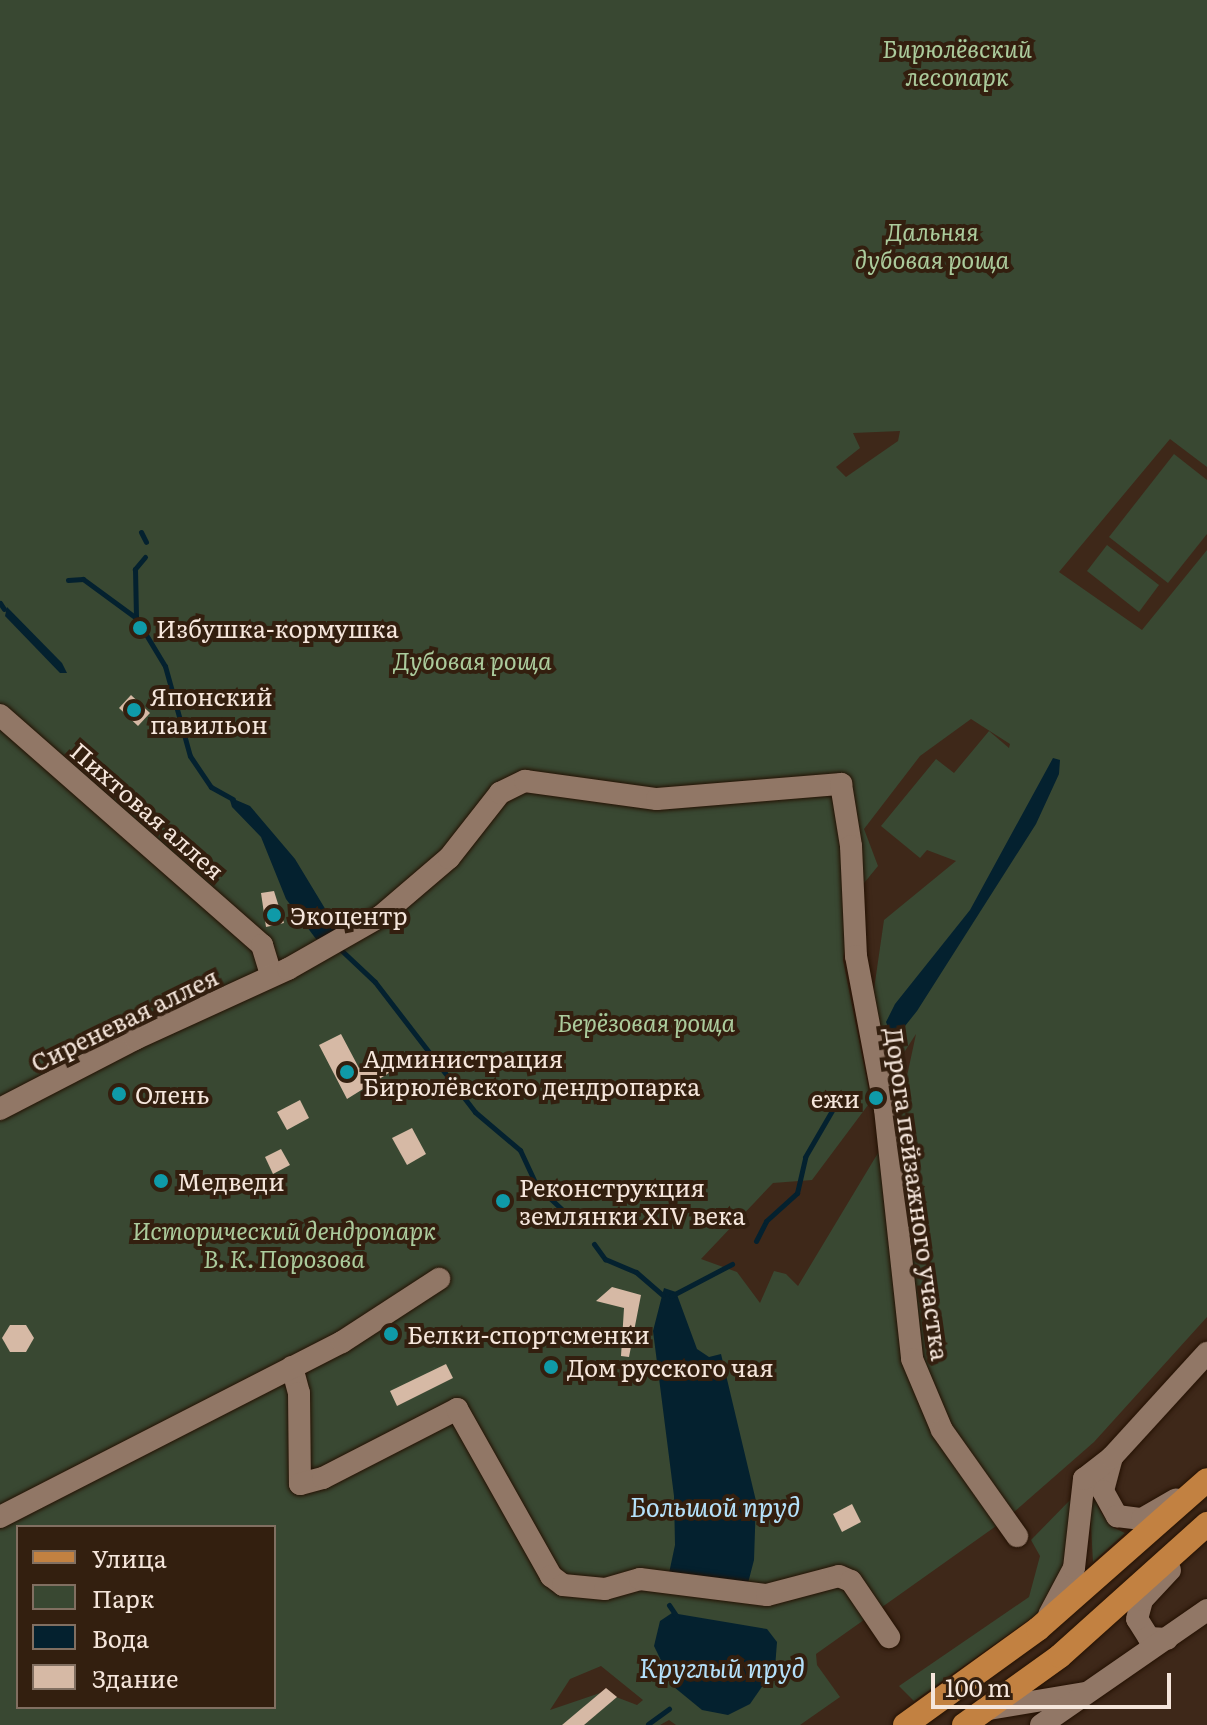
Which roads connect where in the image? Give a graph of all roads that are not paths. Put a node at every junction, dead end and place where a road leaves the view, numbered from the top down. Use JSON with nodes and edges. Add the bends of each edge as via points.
{"nodes":[{"id":1,"x":0,"y":715,"type":"edge"},
{"id":2,"x":841,"y":784,"type":"joint"},
{"id":3,"x":262,"y":945,"type":"junction"},
{"id":4,"x":271,"y":974,"type":"junction"},
{"id":5,"x":250,"y":986,"type":"junction"},
{"id":6,"x":0,"y":1109,"type":"edge"},
{"id":7,"x":439,"y":1279,"type":"dead end"},
{"id":8,"x":1207,"y":1353,"type":"edge"},
{"id":9,"x":292,"y":1367,"type":"junction"},
{"id":10,"x":1112,"y":1457,"type":"junction"},
{"id":11,"x":1207,"y":1480,"type":"edge"},
{"id":12,"x":2,"y":1514,"type":"edge"},
{"id":13,"x":1207,"y":1525,"type":"edge"},
{"id":14,"x":1017,"y":1536,"type":"dead end"},
{"id":15,"x":1207,"y":1610,"type":"edge"},
{"id":16,"x":1038,"y":1629,"type":"junction"},
{"id":17,"x":1143,"y":1634,"type":"junction"},
{"id":18,"x":889,"y":1637,"type":"dead end"},
{"id":19,"x":1167,"y":1639,"type":"junction"},
{"id":20,"x":1135,"y":1662,"type":"junction"},
{"id":21,"x":1090,"y":1693,"type":"junction"},
{"id":22,"x":986,"y":1710,"type":"junction"},
{"id":23,"x":905,"y":1725,"type":"edge"},
{"id":24,"x":964,"y":1725,"type":"edge"},
{"id":25,"x":1041,"y":1725,"type":"edge"}],
"edges":[{"from":1,"to":3,"type":"street","name":"Пихтовая аллея"},
{"from":2,"to":4,"type":"street","name":"Сиреневая аллея","via":[[657,799],[610,796],[535,779],[508,788],[488,805],[449,858],[381,916]]},
{"from":2,"to":14,"type":"street","name":"Дорога пейзажного участка","via":[[851,846],[856,956],[885,1109],[912,1359],[942,1430]]},
{"from":3,"to":4,"type":"street"},
{"from":3,"to":5,"type":"street"},
{"from":4,"to":5,"type":"street","name":"Сиреневая аллея"},
{"from":5,"to":6,"type":"street","name":"Сиреневая аллея"},
{"from":7,"to":9,"type":"street"},
{"from":8,"to":10,"type":"street"},
{"from":9,"to":12,"type":"street"},
{"from":9,"to":18,"type":"street","via":[[299,1393],[300,1484],[323,1478],[457,1409],[551,1576],[563,1585],[605,1589],[640,1579],[767,1595],[839,1576],[851,1581]]},
{"from":10,"to":11,"type":"street","via":[[1103,1491],[1117,1516],[1127,1521],[1142,1519]]},
{"from":10,"to":16,"type":"street","via":[[1084,1479],[1074,1568],[1056,1607]]},
{"from":11,"to":16,"type":"main road"},
{"from":13,"to":17,"type":"street","via":[[1142,1600],[1137,1619]]},
{"from":13,"to":22,"type":"main road","via":[[1112,1613]]},
{"from":15,"to":19,"type":"street"},
{"from":16,"to":23,"type":"main road"},
{"from":17,"to":19,"type":"street"},
{"from":17,"to":20,"type":"street"},
{"from":19,"to":20,"type":"street"},
{"from":20,"to":21,"type":"street"},
{"from":21,"to":22,"type":"street"},
{"from":21,"to":25,"type":"street"},
{"from":22,"to":24,"type":"main road"}]}
